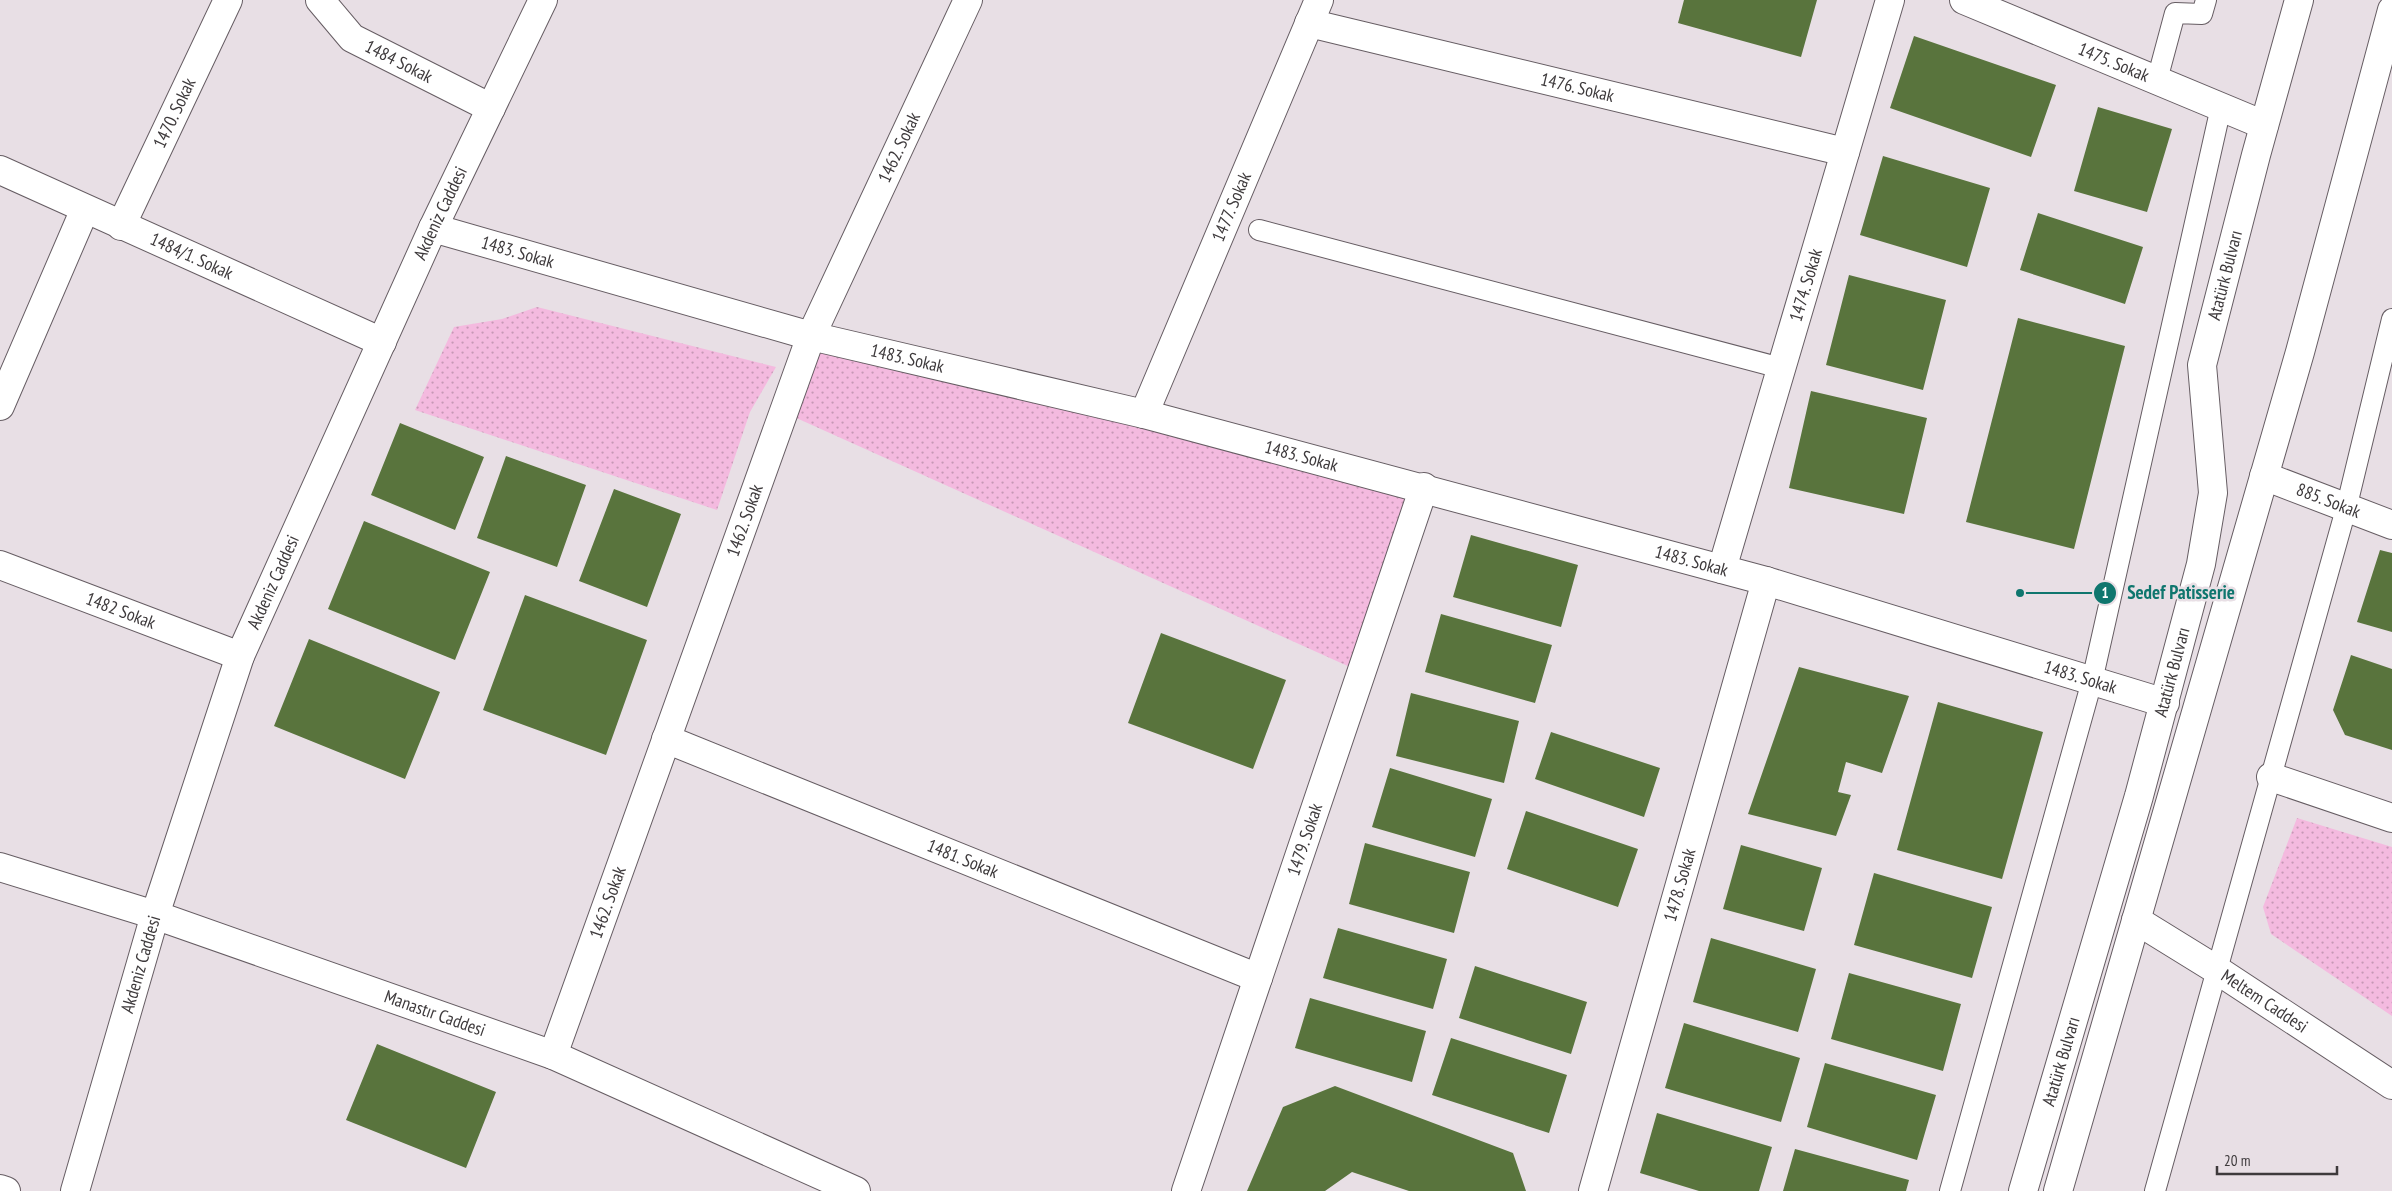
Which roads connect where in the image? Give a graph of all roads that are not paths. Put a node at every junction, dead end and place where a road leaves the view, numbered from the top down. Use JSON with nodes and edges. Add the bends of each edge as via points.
{"nodes":[{"id":1,"x":228,"y":0,"type":"edge"},
{"id":2,"x":320,"y":0,"type":"edge"},
{"id":3,"x":543,"y":0,"type":"edge"},
{"id":4,"x":968,"y":0,"type":"edge"},
{"id":5,"x":1890,"y":0,"type":"edge"},
{"id":6,"x":1964,"y":0,"type":"edge"},
{"id":7,"x":2206,"y":0,"type":"edge"},
{"id":8,"x":2299,"y":0,"type":"edge"},
{"id":9,"x":2392,"y":10,"type":"edge"},
{"id":10,"x":1314,"y":12,"type":"edge"},
{"id":11,"x":2157,"y":80,"type":"junction"},
{"id":12,"x":2220,"y":107,"type":"junction"},
{"id":13,"x":491,"y":108,"type":"junction"},
{"id":14,"x":2264,"y":125,"type":"junction"},
{"id":15,"x":1845,"y":152,"type":"junction"},
{"id":16,"x":0,"y":170,"type":"edge"},
{"id":17,"x":86,"y":209,"type":"junction"},
{"id":18,"x":121,"y":226,"type":"junction"},
{"id":19,"x":433,"y":228,"type":"junction"},
{"id":20,"x":1259,"y":230,"type":"dead end"},
{"id":21,"x":2392,"y":319,"type":"edge"},
{"id":22,"x":811,"y":336,"type":"junction"},
{"id":23,"x":382,"y":342,"type":"junction"},
{"id":24,"x":1781,"y":368,"type":"junction"},
{"id":25,"x":0,"y":406,"type":"edge"},
{"id":26,"x":1144,"y":414,"type":"junction"},
{"id":27,"x":2264,"y":476,"type":"junction"},
{"id":28,"x":1424,"y":488,"type":"junction"},
{"id":29,"x":2346,"y":509,"type":"junction"},
{"id":30,"x":2392,"y":524,"type":"edge"},
{"id":31,"x":0,"y":565,"type":"edge"},
{"id":32,"x":1722,"y":569,"type":"junction"},
{"id":33,"x":1766,"y":580,"type":"junction"},
{"id":34,"x":240,"y":656,"type":"junction"},
{"id":35,"x":2092,"y":681,"type":"junction"},
{"id":36,"x":2164,"y":703,"type":"junction"},
{"id":37,"x":666,"y":739,"type":"junction"},
{"id":38,"x":2271,"y":777,"type":"junction"},
{"id":39,"x":2392,"y":818,"type":"edge"},
{"id":40,"x":0,"y":867,"type":"edge"},
{"id":41,"x":155,"y":915,"type":"junction"},
{"id":42,"x":2136,"y":920,"type":"junction"},
{"id":43,"x":2217,"y":970,"type":"junction"},
{"id":44,"x":1258,"y":978,"type":"junction"},
{"id":45,"x":553,"y":1055,"type":"junction"},
{"id":46,"x":2392,"y":1085,"type":"edge"},
{"id":47,"x":826,"y":1185,"type":"edge"},
{"id":48,"x":0,"y":1189,"type":"edge"},
{"id":49,"x":6,"y":1191,"type":"edge"},
{"id":50,"x":75,"y":1191,"type":"edge"},
{"id":51,"x":856,"y":1191,"type":"edge"},
{"id":52,"x":1186,"y":1191,"type":"edge"},
{"id":53,"x":1593,"y":1191,"type":"edge"},
{"id":54,"x":1950,"y":1191,"type":"edge"},
{"id":55,"x":2023,"y":1191,"type":"edge"},
{"id":56,"x":2058,"y":1191,"type":"edge"},
{"id":57,"x":2156,"y":1191,"type":"edge"}],
"edges":[{"from":1,"to":18,"type":"street","name":"1470. Sokak"},
{"from":2,"to":13,"type":"street","name":"1484 Sokak","via":[[352,38]]},
{"from":3,"to":13,"type":"street","name":"Akdeniz Caddesi"},
{"from":4,"to":22,"type":"street","name":"1462. Sokak"},
{"from":5,"to":15,"type":"street","name":"1474. Sokak"},
{"from":6,"to":11,"type":"street","name":"1475. Sokak"},
{"from":7,"to":11,"type":"lane","via":[[2202,14],[2175,13]]},
{"from":8,"to":14,"type":"street","name":"Atatürk Bulvarı"},
{"from":9,"to":27,"type":"street","name":"Atatürk Bulvarı"},
{"from":10,"to":15,"type":"street","name":"1476. Sokak"},
{"from":10,"to":26,"type":"street","name":"1477. Sokak"},
{"from":11,"to":12,"type":"street","name":"1475. Sokak"},
{"from":12,"to":14,"type":"street","name":"1475. Sokak"},
{"from":12,"to":35,"type":"lane"},
{"from":13,"to":19,"type":"street","name":"Akdeniz Caddesi"},
{"from":14,"to":36,"type":"street","name":"Atatürk Bulvarı","via":[[2202,365],[2213,493],[2201,564]]},
{"from":15,"to":24,"type":"street","name":"1474. Sokak"},
{"from":16,"to":17,"type":"street","name":"1484/1. Sokak"},
{"from":17,"to":18,"type":"street","name":"1484/1. Sokak"},
{"from":17,"to":25,"type":"street"},
{"from":18,"to":23,"type":"street","name":"1484/1. Sokak"},
{"from":19,"to":22,"type":"street","name":"1483. Sokak"},
{"from":19,"to":23,"type":"street","name":"Akdeniz Caddesi"},
{"from":20,"to":24,"type":"lane"},
{"from":21,"to":29,"type":"lane"},
{"from":22,"to":26,"type":"street","name":"1483. Sokak"},
{"from":22,"to":37,"type":"street","name":"1462. Sokak"},
{"from":23,"to":34,"type":"street","name":"Akdeniz Caddesi"},
{"from":24,"to":32,"type":"street","name":"1474. Sokak"},
{"from":26,"to":28,"type":"street","name":"1483. Sokak"},
{"from":27,"to":29,"type":"street","name":"885. Sokak"},
{"from":27,"to":42,"type":"street","name":"Atatürk Bulvarı"},
{"from":28,"to":32,"type":"street","name":"1483. Sokak"},
{"from":28,"to":44,"type":"street","name":"1479. Sokak"},
{"from":29,"to":30,"type":"street","name":"885. Sokak"},
{"from":29,"to":38,"type":"lane"},
{"from":31,"to":34,"type":"street","name":"1482 Sokak"},
{"from":32,"to":33,"type":"street","name":"1483. Sokak"},
{"from":33,"to":35,"type":"street","name":"1483. Sokak"},
{"from":33,"to":53,"type":"street","name":"1478. Sokak"},
{"from":34,"to":41,"type":"street","name":"Akdeniz Caddesi"},
{"from":35,"to":36,"type":"street","name":"1483. Sokak"},
{"from":35,"to":54,"type":"lane"},
{"from":36,"to":55,"type":"street","name":"Atatürk Bulvarı"},
{"from":37,"to":44,"type":"street","name":"1481. Sokak"},
{"from":37,"to":45,"type":"street","name":"1462. Sokak"},
{"from":38,"to":39,"type":"street"},
{"from":38,"to":43,"type":"lane"},
{"from":40,"to":41,"type":"street","name":"Manastır Caddesi"},
{"from":41,"to":45,"type":"street","name":"Manastır Caddesi"},
{"from":41,"to":50,"type":"street","name":"Akdeniz Caddesi"},
{"from":42,"to":43,"type":"street","name":"Meltem Caddesi"},
{"from":42,"to":56,"type":"street","name":"Atatürk Bulvarı"},
{"from":43,"to":46,"type":"street","name":"Meltem Caddesi"},
{"from":43,"to":57,"type":"lane"},
{"from":44,"to":52,"type":"street","name":"1479. Sokak"},
{"from":45,"to":47,"type":"street","name":"Manastır Caddesi"},
{"from":47,"to":51,"type":"street","name":"Manastır Caddesi"},
{"from":48,"to":49,"type":"street"}]}
